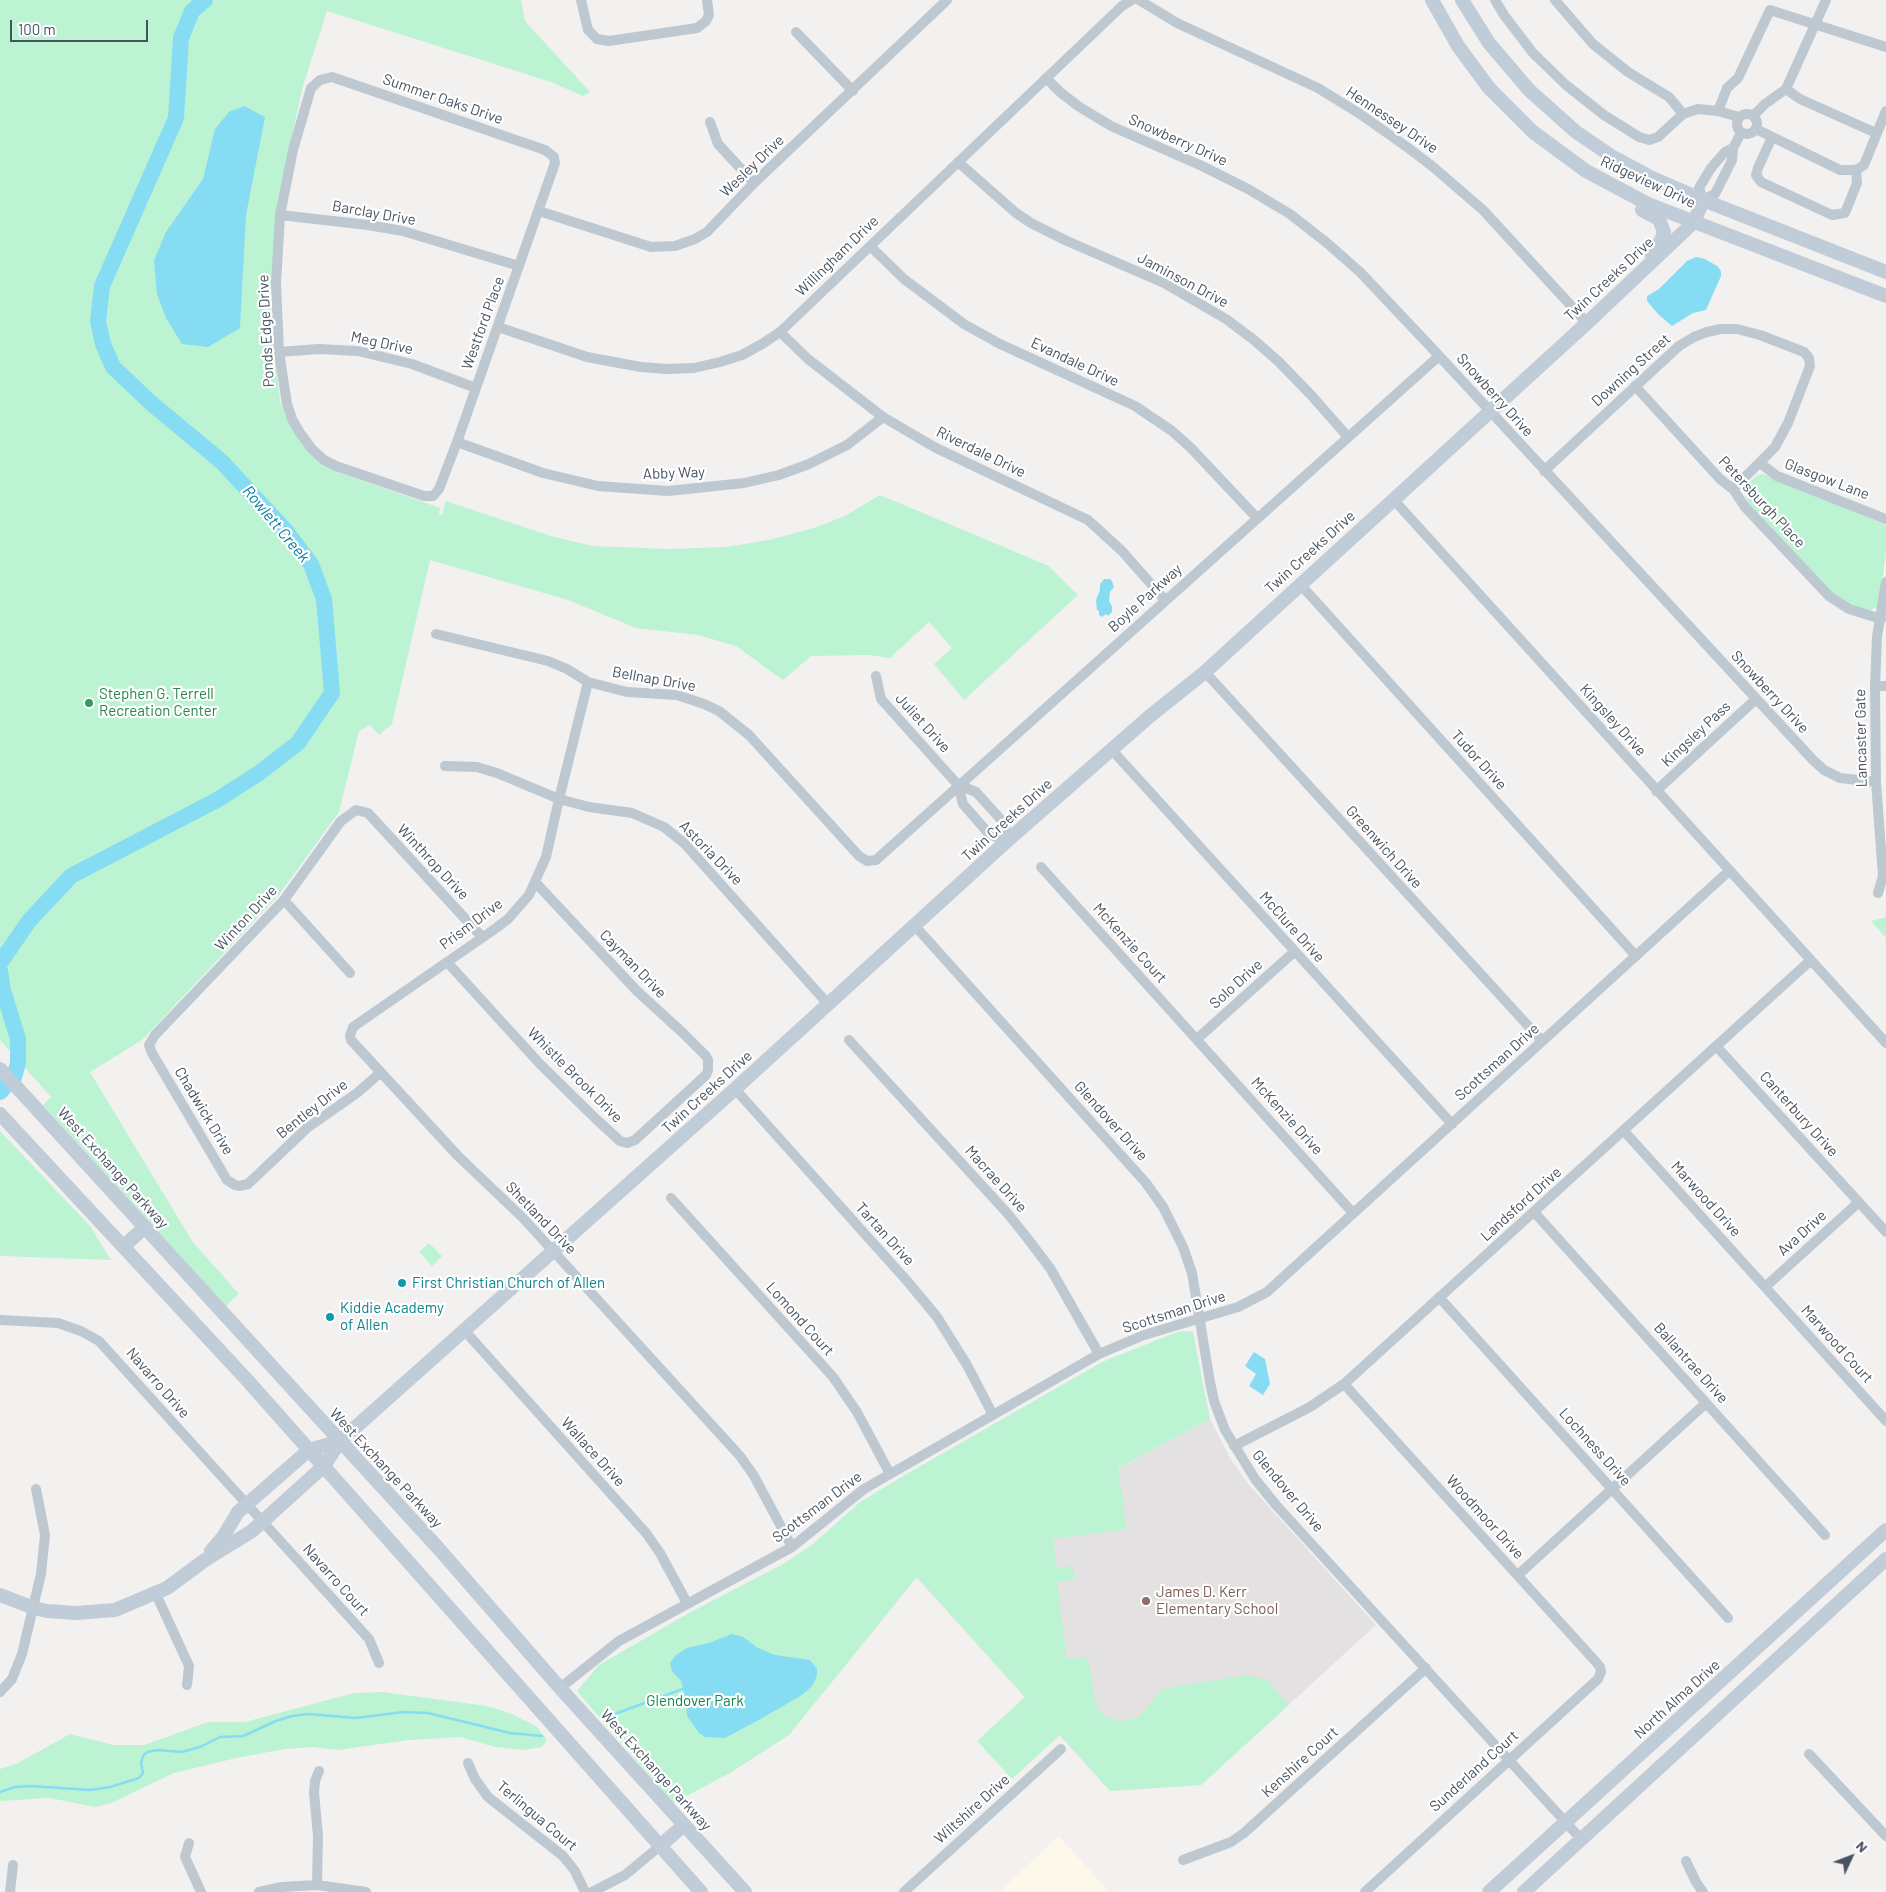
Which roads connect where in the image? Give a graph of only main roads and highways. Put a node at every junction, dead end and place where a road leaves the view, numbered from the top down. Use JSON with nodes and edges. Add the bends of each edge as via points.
{"nodes":[{"id":1,"x":1432,"y":0,"type":"edge"},
{"id":2,"x":1462,"y":0,"type":"edge"},
{"id":3,"x":1540,"y":138,"type":"junction"},
{"id":4,"x":1703,"y":200,"type":"junction"},
{"id":5,"x":1694,"y":222,"type":"junction"},
{"id":6,"x":1886,"y":272,"type":"edge"},
{"id":7,"x":1886,"y":296,"type":"edge"},
{"id":8,"x":1590,"y":319,"type":"junction"},
{"id":9,"x":0,"y":1069,"type":"edge"},
{"id":10,"x":0,"y":1114,"type":"edge"},
{"id":11,"x":145,"y":1227,"type":"junction"},
{"id":12,"x":124,"y":1246,"type":"junction"},
{"id":13,"x":340,"y":1441,"type":"junction"},
{"id":14,"x":309,"y":1450,"type":"junction"},
{"id":15,"x":324,"y":1466,"type":"junction"},
{"id":16,"x":1886,"y":1530,"type":"edge"},
{"id":17,"x":1886,"y":1559,"type":"edge"},
{"id":18,"x":205,"y":1560,"type":"junction"},
{"id":19,"x":0,"y":1595,"type":"edge"},
{"id":20,"x":684,"y":1824,"type":"junction"},
{"id":21,"x":660,"y":1846,"type":"junction"},
{"id":22,"x":701,"y":1892,"type":"edge"},
{"id":23,"x":745,"y":1892,"type":"edge"},
{"id":24,"x":1490,"y":1892,"type":"edge"},
{"id":25,"x":1524,"y":1892,"type":"edge"}],
"edges":[{"from":1,"to":3,"type":"main road","name":"Ridgeview Drive","via":[[1458,46],[1489,88]]},
{"from":2,"to":4,"type":"main road","name":"Ridgeview Drive","via":[[1502,60],[1559,118],[1626,164]]},
{"from":3,"to":5,"type":"main road","name":"Ridgeview Drive","via":[[1606,183]]},
{"from":3,"to":8,"type":"main road","via":[[1572,170],[1603,191],[1655,216],[1663,228],[1661,241],[1604,298]]},
{"from":4,"to":5,"type":"main road"},
{"from":4,"to":6,"type":"main road","name":"Ridgeview Drive"},
{"from":5,"to":7,"type":"main road","name":"Ridgeview Drive"},
{"from":5,"to":8,"type":"main road","name":"Twin Creeks Drive"},
{"from":8,"to":13,"type":"main road","name":"Twin Creeks Drive","via":[[1204,672],[1008,840],[735,1089]]},
{"from":9,"to":11,"type":"main road","name":"West Exchange Parkway"},
{"from":10,"to":12,"type":"main road"},
{"from":11,"to":12,"type":"main road"},
{"from":11,"to":13,"type":"main road","name":"West Exchange Parkway"},
{"from":12,"to":14,"type":"main road"},
{"from":13,"to":14,"type":"main road","name":"Twin Creeks Drive"},
{"from":13,"to":15,"type":"main road","name":"Twin Creeks Drive"},
{"from":13,"to":20,"type":"main road","name":"West Exchange Parkway"},
{"from":14,"to":15,"type":"main road"},
{"from":14,"to":18,"type":"main road","name":"Twin Creeks Drive","via":[[235,1515]]},
{"from":15,"to":18,"type":"main road","name":"Twin Creeks Drive","via":[[252,1531]]},
{"from":15,"to":21,"type":"main road"},
{"from":16,"to":24,"type":"main road","name":"North Alma Drive"},
{"from":17,"to":25,"type":"main road"},
{"from":18,"to":19,"type":"main road","name":"Twin Creeks Drive","via":[[181,1580],[156,1594],[115,1610],[65,1613],[34,1608]]},
{"from":20,"to":21,"type":"main road"},
{"from":20,"to":23,"type":"main road","name":"West Exchange Parkway"},
{"from":21,"to":22,"type":"main road"}]}
